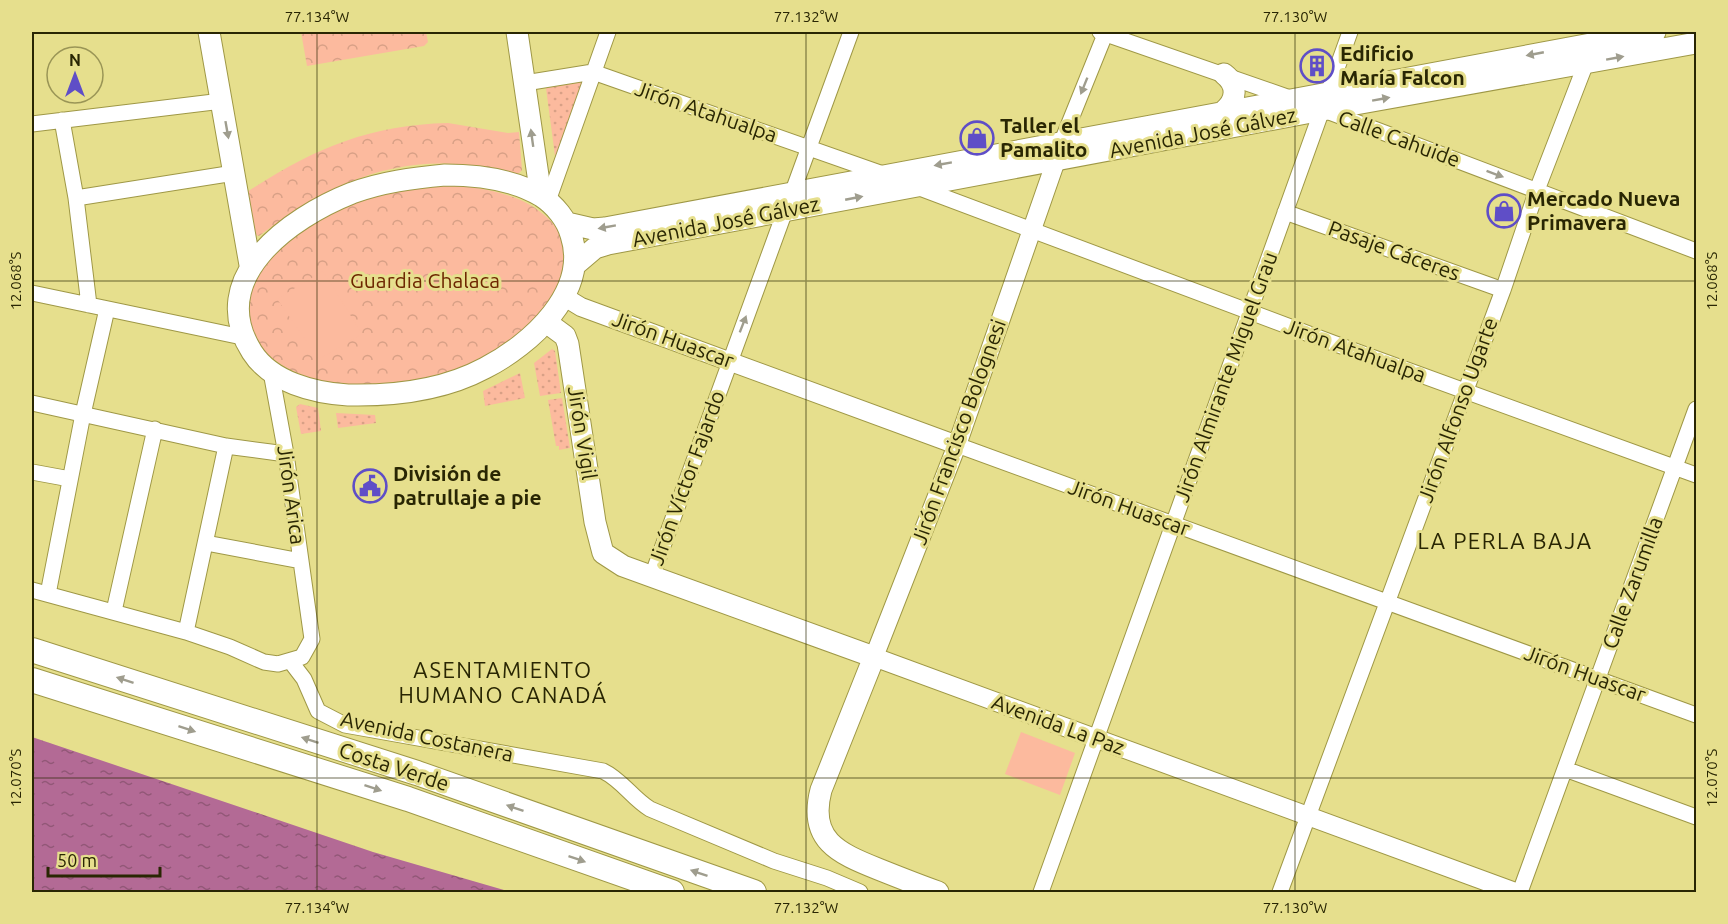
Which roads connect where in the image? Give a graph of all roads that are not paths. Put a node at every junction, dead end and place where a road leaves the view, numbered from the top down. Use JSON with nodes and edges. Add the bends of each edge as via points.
{"nodes":[{"id":1,"x":209,"y":32,"type":"edge"},
{"id":2,"x":517,"y":32,"type":"edge"},
{"id":3,"x":608,"y":32,"type":"edge"},
{"id":4,"x":851,"y":32,"type":"edge"},
{"id":5,"x":1104,"y":32,"type":"edge"},
{"id":6,"x":1350,"y":32,"type":"edge"},
{"id":7,"x":1655,"y":32,"type":"edge"},
{"id":8,"x":1596,"y":37,"type":"edge"},
{"id":9,"x":1696,"y":43,"type":"edge"},
{"id":10,"x":1587,"y":63,"type":"junction"},
{"id":11,"x":593,"y":72,"type":"junction"},
{"id":12,"x":1224,"y":74,"type":"junction"},
{"id":13,"x":525,"y":83,"type":"junction"},
{"id":14,"x":1292,"y":99,"type":"junction"},
{"id":15,"x":222,"y":101,"type":"junction"},
{"id":16,"x":1325,"y":101,"type":"junction"},
{"id":17,"x":1224,"y":111,"type":"junction"},
{"id":18,"x":62,"y":120,"type":"junction"},
{"id":19,"x":32,"y":124,"type":"edge"},
{"id":20,"x":809,"y":148,"type":"junction"},
{"id":21,"x":1059,"y":151,"type":"junction"},
{"id":22,"x":234,"y":173,"type":"junction"},
{"id":23,"x":883,"y":174,"type":"junction"},
{"id":24,"x":914,"y":186,"type":"junction"},
{"id":25,"x":1537,"y":190,"type":"junction"},
{"id":26,"x":793,"y":191,"type":"junction"},
{"id":27,"x":76,"y":198,"type":"junction"},
{"id":28,"x":544,"y":199,"type":"junction"},
{"id":29,"x":785,"y":212,"type":"junction"},
{"id":30,"x":1285,"y":212,"type":"junction"},
{"id":31,"x":567,"y":223,"type":"junction"},
{"id":32,"x":1032,"y":230,"type":"junction"},
{"id":33,"x":1696,"y":251,"type":"edge"},
{"id":34,"x":250,"y":265,"type":"junction"},
{"id":35,"x":576,"y":265,"type":"junction"},
{"id":36,"x":1503,"y":290,"type":"junction"},
{"id":37,"x":32,"y":293,"type":"edge"},
{"id":38,"x":563,"y":296,"type":"junction"},
{"id":39,"x":89,"y":305,"type":"junction"},
{"id":40,"x":107,"y":309,"type":"junction"},
{"id":41,"x":1250,"y":311,"type":"junction"},
{"id":42,"x":546,"y":322,"type":"junction"},
{"id":43,"x":242,"y":337,"type":"junction"},
{"id":44,"x":729,"y":361,"type":"junction"},
{"id":45,"x":271,"y":372,"type":"junction"},
{"id":46,"x":1465,"y":391,"type":"junction"},
{"id":47,"x":32,"y":403,"type":"edge"},
{"id":48,"x":1696,"y":409,"type":"edge"},
{"id":49,"x":83,"y":414,"type":"junction"},
{"id":50,"x":155,"y":429,"type":"junction"},
{"id":51,"x":957,"y":445,"type":"junction"},
{"id":52,"x":226,"y":446,"type":"junction"},
{"id":53,"x":286,"y":454,"type":"junction"},
{"id":54,"x":1675,"y":468,"type":"junction"},
{"id":55,"x":32,"y":472,"type":"edge"},
{"id":56,"x":1696,"y":475,"type":"edge"},
{"id":57,"x":70,"y":479,"type":"junction"},
{"id":58,"x":1173,"y":524,"type":"junction"},
{"id":59,"x":206,"y":543,"type":"junction"},
{"id":60,"x":603,"y":554,"type":"joint"},
{"id":61,"x":301,"y":561,"type":"junction"},
{"id":62,"x":652,"y":576,"type":"junction"},
{"id":63,"x":32,"y":590,"type":"edge"},
{"id":64,"x":48,"y":594,"type":"junction"},
{"id":65,"x":1387,"y":602,"type":"junction"},
{"id":66,"x":114,"y":611,"type":"junction"},
{"id":67,"x":186,"y":632,"type":"junction"},
{"id":68,"x":32,"y":650,"type":"edge"},
{"id":69,"x":874,"y":657,"type":"junction"},
{"id":70,"x":291,"y":662,"type":"junction"},
{"id":71,"x":1598,"y":679,"type":"junction"},
{"id":72,"x":32,"y":680,"type":"edge"},
{"id":73,"x":1696,"y":715,"type":"edge"},
{"id":74,"x":1096,"y":739,"type":"junction"},
{"id":75,"x":1565,"y":769,"type":"junction"},
{"id":76,"x":1308,"y":816,"type":"junction"},
{"id":77,"x":1696,"y":817,"type":"edge"},
{"id":78,"x":672,"y":892,"type":"edge"},
{"id":79,"x":754,"y":892,"type":"edge"},
{"id":80,"x":860,"y":892,"type":"edge"},
{"id":81,"x":938,"y":892,"type":"edge"},
{"id":82,"x":1041,"y":892,"type":"edge"},
{"id":83,"x":1280,"y":892,"type":"edge"},
{"id":84,"x":1518,"y":892,"type":"edge"}],
"edges":[{"from":1,"to":15,"type":"main road"},
{"from":2,"to":13,"type":"main road"},
{"from":3,"to":11,"type":"street"},
{"from":4,"to":20,"type":"street"},
{"from":5,"to":12,"type":"street"},
{"from":5,"to":21,"type":"street","name":"Jirón Francisco Bolognesi","one_way":true},
{"from":6,"to":16,"type":"street","name":"Jirón Almirante Miguel Grau"},
{"from":7,"to":8,"type":"main road","name":"Avenida José Gálvez"},
{"from":8,"to":10,"type":"street","name":"Jirón Alfonso Ugarte"},
{"from":8,"to":16,"type":"main road","name":"Avenida José Gálvez","one_way":true},
{"from":10,"to":9,"type":"main road","name":"Avenida José Gálvez","one_way":true},
{"from":16,"to":10,"type":"main road","name":"Avenida José Gálvez","one_way":true},
{"from":10,"to":25,"type":"street","name":"Jirón Alfonso Ugarte"},
{"from":11,"to":13,"type":"street","name":"Jirón Atahualpa"},
{"from":11,"to":20,"type":"street","name":"Jirón Atahualpa"},
{"from":11,"to":28,"type":"street"},
{"from":12,"to":14,"type":"street"},
{"from":12,"to":17,"type":"main road","via":[[1233,82],[1234,94]]},
{"from":28,"to":13,"type":"main road","one_way":true},
{"from":14,"to":16,"type":"main road","name":"Avenida José Gálvez"},
{"from":14,"to":17,"type":"main road","name":"Avenida José Gálvez"},
{"from":15,"to":18,"type":"street"},
{"from":15,"to":22,"type":"main road","one_way":true},
{"from":16,"to":21,"type":"main road","name":"Avenida José Gálvez"},
{"from":16,"to":25,"type":"street","name":"Calle Cahuide","one_way":true},
{"from":16,"to":30,"type":"street","name":"Jirón Almirante Miguel Grau"},
{"from":17,"to":21,"type":"main road","name":"Avenida José Gálvez"},
{"from":18,"to":19,"type":"street"},
{"from":18,"to":27,"type":"street"},
{"from":20,"to":23,"type":"street","name":"Jirón Atahualpa"},
{"from":20,"to":26,"type":"street"},
{"from":21,"to":23,"type":"main road","name":"Avenida José Gálvez","one_way":true},
{"from":21,"to":24,"type":"main road","name":"Avenida José Gálvez"},
{"from":21,"to":32,"type":"street","name":"Jirón Francisco Bolognesi"},
{"from":22,"to":27,"type":"street"},
{"from":22,"to":34,"type":"main road"},
{"from":23,"to":26,"type":"main road","name":"Avenida José Gálvez"},
{"from":29,"to":24,"type":"main road","name":"Avenida José Gálvez","one_way":true},
{"from":24,"to":32,"type":"street","name":"Jirón Atahualpa"},
{"from":25,"to":33,"type":"street","name":"Calle Cahuide"},
{"from":25,"to":36,"type":"street","name":"Jirón Alfonso Ugarte"},
{"from":26,"to":31,"type":"main road","name":"Avenida José Gálvez","one_way":true,"via":[[604,228]]},
{"from":27,"to":39,"type":"street"},
{"from":28,"to":31,"type":"main road"},
{"from":28,"to":34,"type":"main road","via":[[496,179],[470,175],[387,183],[352,193],[303,219],[265,248]]},
{"from":29,"to":35,"type":"main road","name":"Avenida José Gálvez","via":[[608,244],[595,248]]},
{"from":44,"to":29,"type":"street","name":"Jirón Víctor Fajardo","one_way":true},
{"from":30,"to":36,"type":"street","name":"Pasaje Cáceres"},
{"from":30,"to":41,"type":"street","name":"Jirón Almirante Miguel Grau"},
{"from":31,"to":35,"type":"main road","via":[[576,247]]},
{"from":32,"to":41,"type":"street","name":"Jirón Atahualpa"},
{"from":32,"to":51,"type":"street","name":"Jirón Francisco Bolognesi"},
{"from":34,"to":43,"type":"main road","via":[[238,297]]},
{"from":35,"to":38,"type":"main road"},
{"from":36,"to":46,"type":"street","name":"Jirón Alfonso Ugarte"},
{"from":37,"to":39,"type":"street"},
{"from":38,"to":42,"type":"main road"},
{"from":38,"to":44,"type":"street","name":"Jirón Huascar","via":[[581,307]]},
{"from":39,"to":40,"type":"street"},
{"from":40,"to":43,"type":"street"},
{"from":40,"to":49,"type":"street"},
{"from":41,"to":46,"type":"street","name":"Jirón Atahualpa"},
{"from":41,"to":58,"type":"street","name":"Jirón Almirante Miguel Grau"},
{"from":42,"to":45,"type":"main road","via":[[510,353],[483,369],[422,388],[368,395],[338,394],[293,384]]},
{"from":42,"to":60,"type":"main road","name":"Jirón Vigil","via":[[565,336],[568,344]]},
{"from":43,"to":45,"type":"main road"},
{"from":44,"to":51,"type":"street","name":"Jirón Huascar"},
{"from":44,"to":62,"type":"street","name":"Jirón Víctor Fajardo"},
{"from":45,"to":53,"type":"street","name":"Jirón Arica"},
{"from":46,"to":54,"type":"street","name":"Jirón Atahualpa"},
{"from":46,"to":65,"type":"street","name":"Jirón Alfonso Ugarte"},
{"from":47,"to":49,"type":"street"},
{"from":48,"to":54,"type":"street","name":"Calle Zarumilla"},
{"from":49,"to":50,"type":"street"},
{"from":49,"to":57,"type":"street"},
{"from":50,"to":52,"type":"street"},
{"from":50,"to":66,"type":"street"},
{"from":51,"to":58,"type":"street","name":"Jirón Huascar"},
{"from":51,"to":69,"type":"street","name":"Jirón Francisco Bolognesi"},
{"from":52,"to":53,"type":"street"},
{"from":52,"to":59,"type":"street"},
{"from":53,"to":61,"type":"street","name":"Jirón Arica"},
{"from":54,"to":56,"type":"street","name":"Jirón Atahualpa"},
{"from":54,"to":71,"type":"street","name":"Calle Zarumilla"},
{"from":55,"to":57,"type":"street"},
{"from":57,"to":64,"type":"street"},
{"from":58,"to":65,"type":"street","name":"Jirón Huascar"},
{"from":58,"to":74,"type":"street","name":"Jirón Almirante Miguel Grau"},
{"from":59,"to":61,"type":"street"},
{"from":59,"to":67,"type":"street"},
{"from":60,"to":62,"type":"main road","name":"Avenida La Paz"},
{"from":61,"to":70,"type":"street","name":"Jirón Arica","via":[[312,639],[302,657]]},
{"from":62,"to":69,"type":"main road","name":"Avenida La Paz"},
{"from":63,"to":64,"type":"street"},
{"from":64,"to":66,"type":"street"},
{"from":65,"to":71,"type":"street","name":"Jirón Huascar"},
{"from":65,"to":76,"type":"street","name":"Jirón Alfonso Ugarte"},
{"from":66,"to":67,"type":"street"},
{"from":67,"to":70,"type":"street","via":[[264,662]]},
{"from":79,"to":68,"type":"highway","name":"Costa Verde","one_way":true,"via":[[417,773]]},
{"from":69,"to":74,"type":"street","name":"Avenida La Paz"},
{"from":69,"to":81,"type":"main road","name":"Jirón Francisco Bolognesi","via":[[821,790],[818,815],[822,831],[841,854]]},
{"from":70,"to":80,"type":"street","name":"Avenida Costanera","via":[[304,679],[318,711],[345,724],[603,771],[650,809]]},
{"from":71,"to":73,"type":"street","name":"Jirón Huascar"},
{"from":71,"to":75,"type":"street","name":"Calle Zarumilla"},
{"from":72,"to":78,"type":"highway","name":"Costa Verde","one_way":true,"via":[[408,799]]},
{"from":74,"to":76,"type":"street","name":"Avenida La Paz"},
{"from":74,"to":82,"type":"street","name":"Jirón Almirante Miguel Grau"},
{"from":75,"to":77,"type":"street"},
{"from":75,"to":84,"type":"street","name":"Calle Zarumilla"},
{"from":76,"to":83,"type":"street","name":"Jirón Alfonso Ugarte"},
{"from":76,"to":84,"type":"street","name":"Avenida La Paz"}]}
